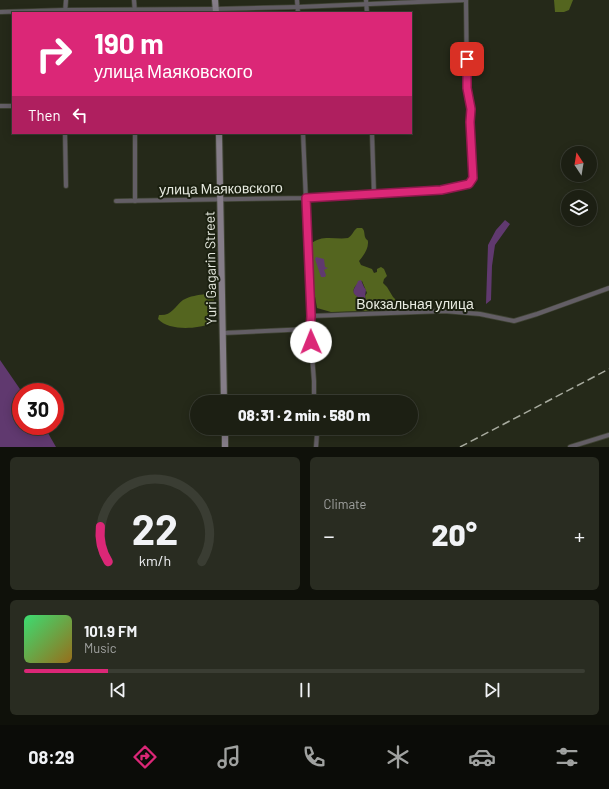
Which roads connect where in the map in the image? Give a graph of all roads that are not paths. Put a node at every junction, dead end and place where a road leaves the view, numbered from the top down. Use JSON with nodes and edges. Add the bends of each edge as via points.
{"nodes":[{"id":1,"x":66,"y":0,"type":"edge"},
{"id":2,"x":134,"y":0,"type":"edge"},
{"id":3,"x":215,"y":0,"type":"edge"},
{"id":4,"x":297,"y":0,"type":"edge"},
{"id":5,"x":466,"y":0,"type":"edge"},
{"id":6,"x":366,"y":2,"type":"edge"},
{"id":7,"x":298,"y":7,"type":"junction"},
{"id":8,"x":66,"y":11,"type":"edge"},
{"id":9,"x":135,"y":11,"type":"edge"},
{"id":10,"x":216,"y":11,"type":"edge"},
{"id":11,"x":0,"y":12,"type":"edge"},
{"id":12,"x":298,"y":12,"type":"edge"},
{"id":13,"x":367,"y":12,"type":"edge"},
{"id":14,"x":0,"y":106,"type":"edge"},
{"id":15,"x":12,"y":106,"type":"edge"},
{"id":16,"x":65,"y":134,"type":"edge"},
{"id":17,"x":135,"y":134,"type":"edge"},
{"id":18,"x":219,"y":134,"type":"edge"},
{"id":19,"x":303,"y":134,"type":"edge"},
{"id":20,"x":372,"y":134,"type":"edge"},
{"id":21,"x":66,"y":186,"type":"dead end"},
{"id":22,"x":374,"y":194,"type":"junction"},
{"id":23,"x":306,"y":198,"type":"junction"},
{"id":24,"x":220,"y":199,"type":"junction"},
{"id":25,"x":116,"y":201,"type":"dead end"},
{"id":26,"x":135,"y":201,"type":"junction"},
{"id":27,"x":609,"y":288,"type":"edge"},
{"id":28,"x":311,"y":316,"type":"junction"},
{"id":29,"x":310,"y":329,"type":"junction"},
{"id":30,"x":223,"y":333,"type":"junction"},
{"id":31,"x":224,"y":395,"type":"edge"},
{"id":32,"x":314,"y":395,"type":"edge"},
{"id":33,"x":225,"y":435,"type":"edge"},
{"id":34,"x":317,"y":435,"type":"edge"},
{"id":35,"x":609,"y":435,"type":"edge"},
{"id":36,"x":225,"y":447,"type":"edge"},
{"id":37,"x":316,"y":447,"type":"edge"},
{"id":38,"x":570,"y":447,"type":"edge"}],
"edges":[{"from":1,"to":8,"type":"street"},
{"from":2,"to":9,"type":"street"},
{"from":3,"to":10,"type":"street"},
{"from":4,"to":7,"type":"street"},
{"from":5,"to":6,"type":"street"},
{"from":5,"to":22,"type":"street","name":"улица Маяковского","via":[[467,88],[471,109],[473,178],[469,184],[441,190]]},
{"from":6,"to":7,"type":"street"},
{"from":6,"to":13,"type":"street"},
{"from":7,"to":10,"type":"street"},
{"from":7,"to":12,"type":"street"},
{"from":8,"to":9,"type":"street"},
{"from":8,"to":11,"type":"street"},
{"from":9,"to":10,"type":"street"},
{"from":14,"to":15,"type":"street"},
{"from":16,"to":21,"type":"street"},
{"from":17,"to":26,"type":"street"},
{"from":18,"to":24,"type":"street","name":"Yuri Gagarin Street"},
{"from":19,"to":23,"type":"street"},
{"from":20,"to":22,"type":"street"},
{"from":22,"to":23,"type":"street","name":"улица Маяковского"},
{"from":23,"to":24,"type":"street","name":"улица Маяковского"},
{"from":23,"to":28,"type":"street"},
{"from":24,"to":26,"type":"street","name":"улица Маяковского"},
{"from":24,"to":30,"type":"street","name":"Yuri Gagarin Street"},
{"from":25,"to":26,"type":"street","name":"улица Маяковского"},
{"from":27,"to":28,"type":"street","name":"Вокзальная улица","via":[[514,321],[480,314],[444,311]]},
{"from":28,"to":29,"type":"street"},
{"from":29,"to":30,"type":"street"},
{"from":29,"to":32,"type":"street"},
{"from":30,"to":31,"type":"street","name":"Yuri Gagarin Street"},
{"from":33,"to":36,"type":"street"},
{"from":34,"to":37,"type":"street"},
{"from":35,"to":38,"type":"street"}]}
